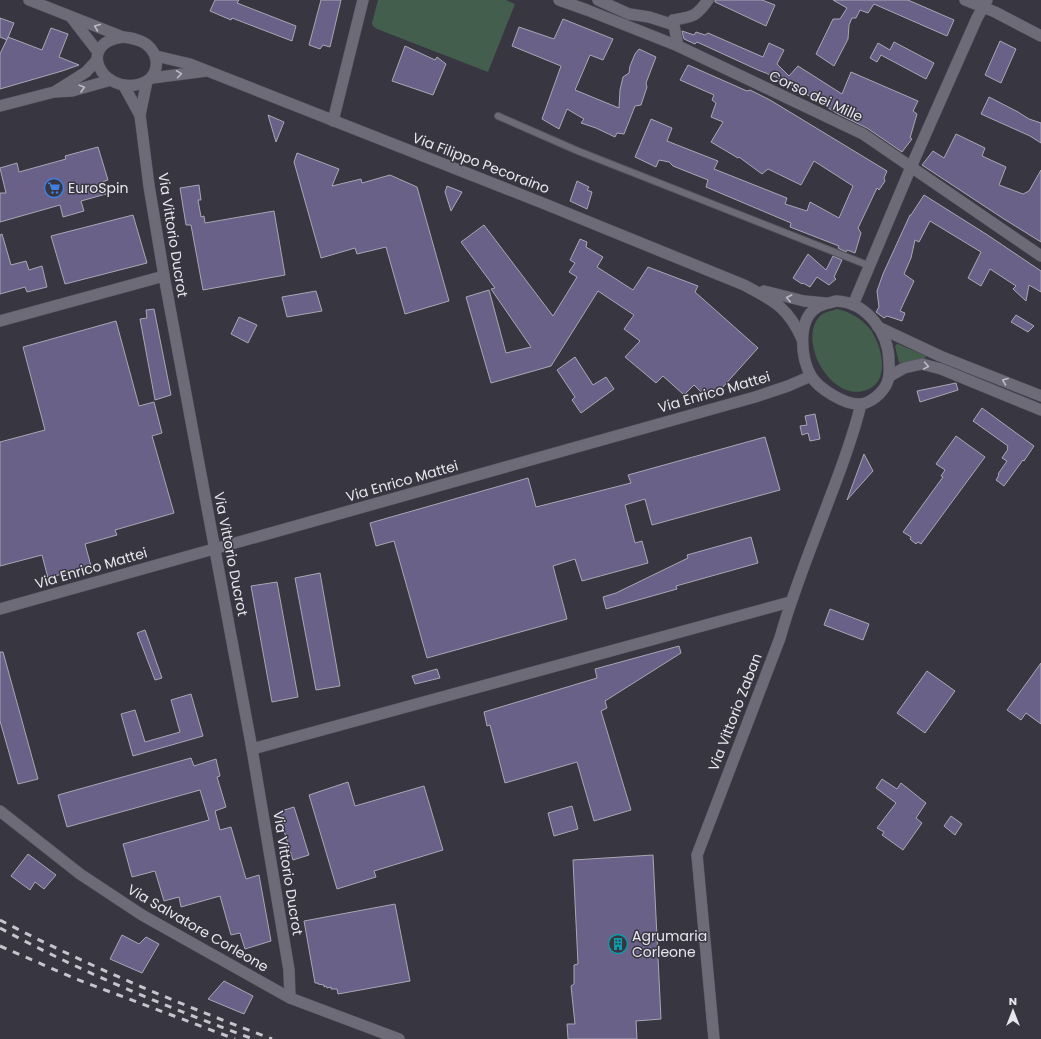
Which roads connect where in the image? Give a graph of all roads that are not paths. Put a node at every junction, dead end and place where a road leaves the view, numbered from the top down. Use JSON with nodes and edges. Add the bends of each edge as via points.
{"nodes":[{"id":1,"x":29,"y":0,"type":"edge"},
{"id":2,"x":363,"y":0,"type":"edge"},
{"id":3,"x":559,"y":0,"type":"edge"},
{"id":4,"x":595,"y":0,"type":"edge"},
{"id":5,"x":598,"y":0,"type":"edge"},
{"id":6,"x":708,"y":0,"type":"edge"},
{"id":7,"x":965,"y":0,"type":"edge"},
{"id":8,"x":44,"y":3,"type":"edge"},
{"id":9,"x":985,"y":4,"type":"edge"},
{"id":10,"x":587,"y":10,"type":"junction"},
{"id":11,"x":70,"y":16,"type":"junction"},
{"id":12,"x":674,"y":25,"type":"junction"},
{"id":13,"x":1041,"y":36,"type":"edge"},
{"id":14,"x":123,"y":37,"type":"junction"},
{"id":15,"x":678,"y":46,"type":"junction"},
{"id":16,"x":98,"y":56,"type":"junction"},
{"id":17,"x":156,"y":56,"type":"junction"},
{"id":18,"x":206,"y":71,"type":"junction"},
{"id":19,"x":111,"y":80,"type":"junction"},
{"id":20,"x":150,"y":80,"type":"junction"},
{"id":21,"x":124,"y":86,"type":"junction"},
{"id":22,"x":54,"y":92,"type":"junction"},
{"id":23,"x":0,"y":106,"type":"edge"},
{"id":24,"x":140,"y":115,"type":"junction"},
{"id":25,"x":498,"y":116,"type":"dead end"},
{"id":26,"x":333,"y":121,"type":"junction"},
{"id":27,"x":911,"y":167,"type":"junction"},
{"id":28,"x":1041,"y":256,"type":"edge"},
{"id":29,"x":870,"y":266,"type":"junction"},
{"id":30,"x":164,"y":276,"type":"junction"},
{"id":31,"x":744,"y":285,"type":"junction"},
{"id":32,"x":828,"y":303,"type":"junction"},
{"id":33,"x":853,"y":304,"type":"junction"},
{"id":34,"x":0,"y":321,"type":"edge"},
{"id":35,"x":878,"y":327,"type":"junction"},
{"id":36,"x":802,"y":339,"type":"junction"},
{"id":37,"x":811,"y":376,"type":"junction"},
{"id":38,"x":890,"y":376,"type":"junction"},
{"id":39,"x":1041,"y":396,"type":"edge"},
{"id":40,"x":860,"y":404,"type":"junction"},
{"id":41,"x":1041,"y":410,"type":"edge"},
{"id":42,"x":215,"y":549,"type":"junction"},
{"id":43,"x":790,"y":602,"type":"junction"},
{"id":44,"x":0,"y":609,"type":"edge"},
{"id":45,"x":252,"y":750,"type":"junction"},
{"id":46,"x":0,"y":811,"type":"edge"},
{"id":47,"x":290,"y":998,"type":"junction"},
{"id":48,"x":399,"y":1039,"type":"edge"},
{"id":49,"x":714,"y":1039,"type":"edge"}],
"edges":[{"from":1,"to":8,"type":"street"},
{"from":2,"to":26,"type":"street"},
{"from":3,"to":10,"type":"street","name":"Corso dei Mille"},
{"from":4,"to":10,"type":"street"},
{"from":5,"to":12,"type":"street","via":[[629,14]]},
{"from":6,"to":12,"type":"street","via":[[694,16],[673,20]]},
{"from":7,"to":9,"type":"street"},
{"from":8,"to":11,"type":"street"},
{"from":9,"to":13,"type":"street"},
{"from":9,"to":27,"type":"street"},
{"from":10,"to":15,"type":"street","name":"Corso dei Mille"},
{"from":14,"to":11,"type":"street","one_way":true},
{"from":11,"to":16,"type":"street"},
{"from":12,"to":15,"type":"street"},
{"from":14,"to":16,"type":"street","via":[[106,41]]},
{"from":14,"to":17,"type":"street","via":[[146,44]]},
{"from":15,"to":27,"type":"street","name":"Corso dei Mille","via":[[863,134]]},
{"from":16,"to":19,"type":"street","via":[[98,66]]},
{"from":16,"to":22,"type":"street","via":[[86,72]]},
{"from":17,"to":18,"type":"street","name":"Via Filippo Pecoraino","via":[[190,64]]},
{"from":17,"to":20,"type":"street","via":[[156,70]]},
{"from":20,"to":18,"type":"street","name":"Via Filippo Pecoraino","one_way":true},
{"from":18,"to":26,"type":"street","name":"Via Filippo Pecoraino"},
{"from":19,"to":21,"type":"street"},
{"from":22,"to":19,"type":"street","one_way":true,"via":[[72,91]]},
{"from":20,"to":21,"type":"street","name":"Via Filippo Pecoraino"},
{"from":20,"to":24,"type":"street"},
{"from":21,"to":24,"type":"street"},
{"from":22,"to":23,"type":"street"},
{"from":24,"to":30,"type":"street","name":"Via Vittorio Ducrot"},
{"from":25,"to":29,"type":"lane","via":[[578,151]]},
{"from":26,"to":31,"type":"street","name":"Via Filippo Pecoraino"},
{"from":27,"to":28,"type":"street","name":"Corso dei Mille"},
{"from":27,"to":29,"type":"street"},
{"from":29,"to":33,"type":"street"},
{"from":30,"to":34,"type":"street"},
{"from":30,"to":42,"type":"street","name":"Via Vittorio Ducrot"},
{"from":32,"to":31,"type":"street","name":"Via Filippo Pecoraino","one_way":true,"via":[[804,302]]},
{"from":31,"to":36,"type":"street","name":"Via Filippo Pecoraino","via":[[770,299],[788,313]]},
{"from":32,"to":33,"type":"street","via":[[843,301]]},
{"from":32,"to":36,"type":"street","via":[[810,314],[804,326]]},
{"from":33,"to":35,"type":"street","via":[[867,312]]},
{"from":35,"to":38,"type":"street","via":[[886,340]]},
{"from":39,"to":35,"type":"street","one_way":true,"via":[[940,356]]},
{"from":36,"to":37,"type":"street"},
{"from":37,"to":40,"type":"street","via":[[826,392]]},
{"from":37,"to":42,"type":"street","name":"Via Enrico Mattei","via":[[756,397]]},
{"from":38,"to":40,"type":"street","via":[[883,391],[873,399]]},
{"from":38,"to":41,"type":"street","one_way":true,"via":[[904,368],[922,364],[941,369]]},
{"from":40,"to":43,"type":"street","name":"Via Vittorio Zaban","via":[[846,455]]},
{"from":42,"to":44,"type":"street","name":"Via Enrico Mattei"},
{"from":42,"to":45,"type":"street","name":"Via Vittorio Ducrot"},
{"from":43,"to":45,"type":"street"},
{"from":43,"to":49,"type":"street","name":"Via Vittorio Zaban","via":[[780,638],[698,855]]},
{"from":45,"to":47,"type":"street","name":"Via Vittorio Ducrot","via":[[289,970]]},
{"from":46,"to":47,"type":"street","name":"Via Salvatore Corleone","via":[[80,874],[142,915]]},
{"from":47,"to":48,"type":"street","name":"Via Salvatore Corleone"}]}
